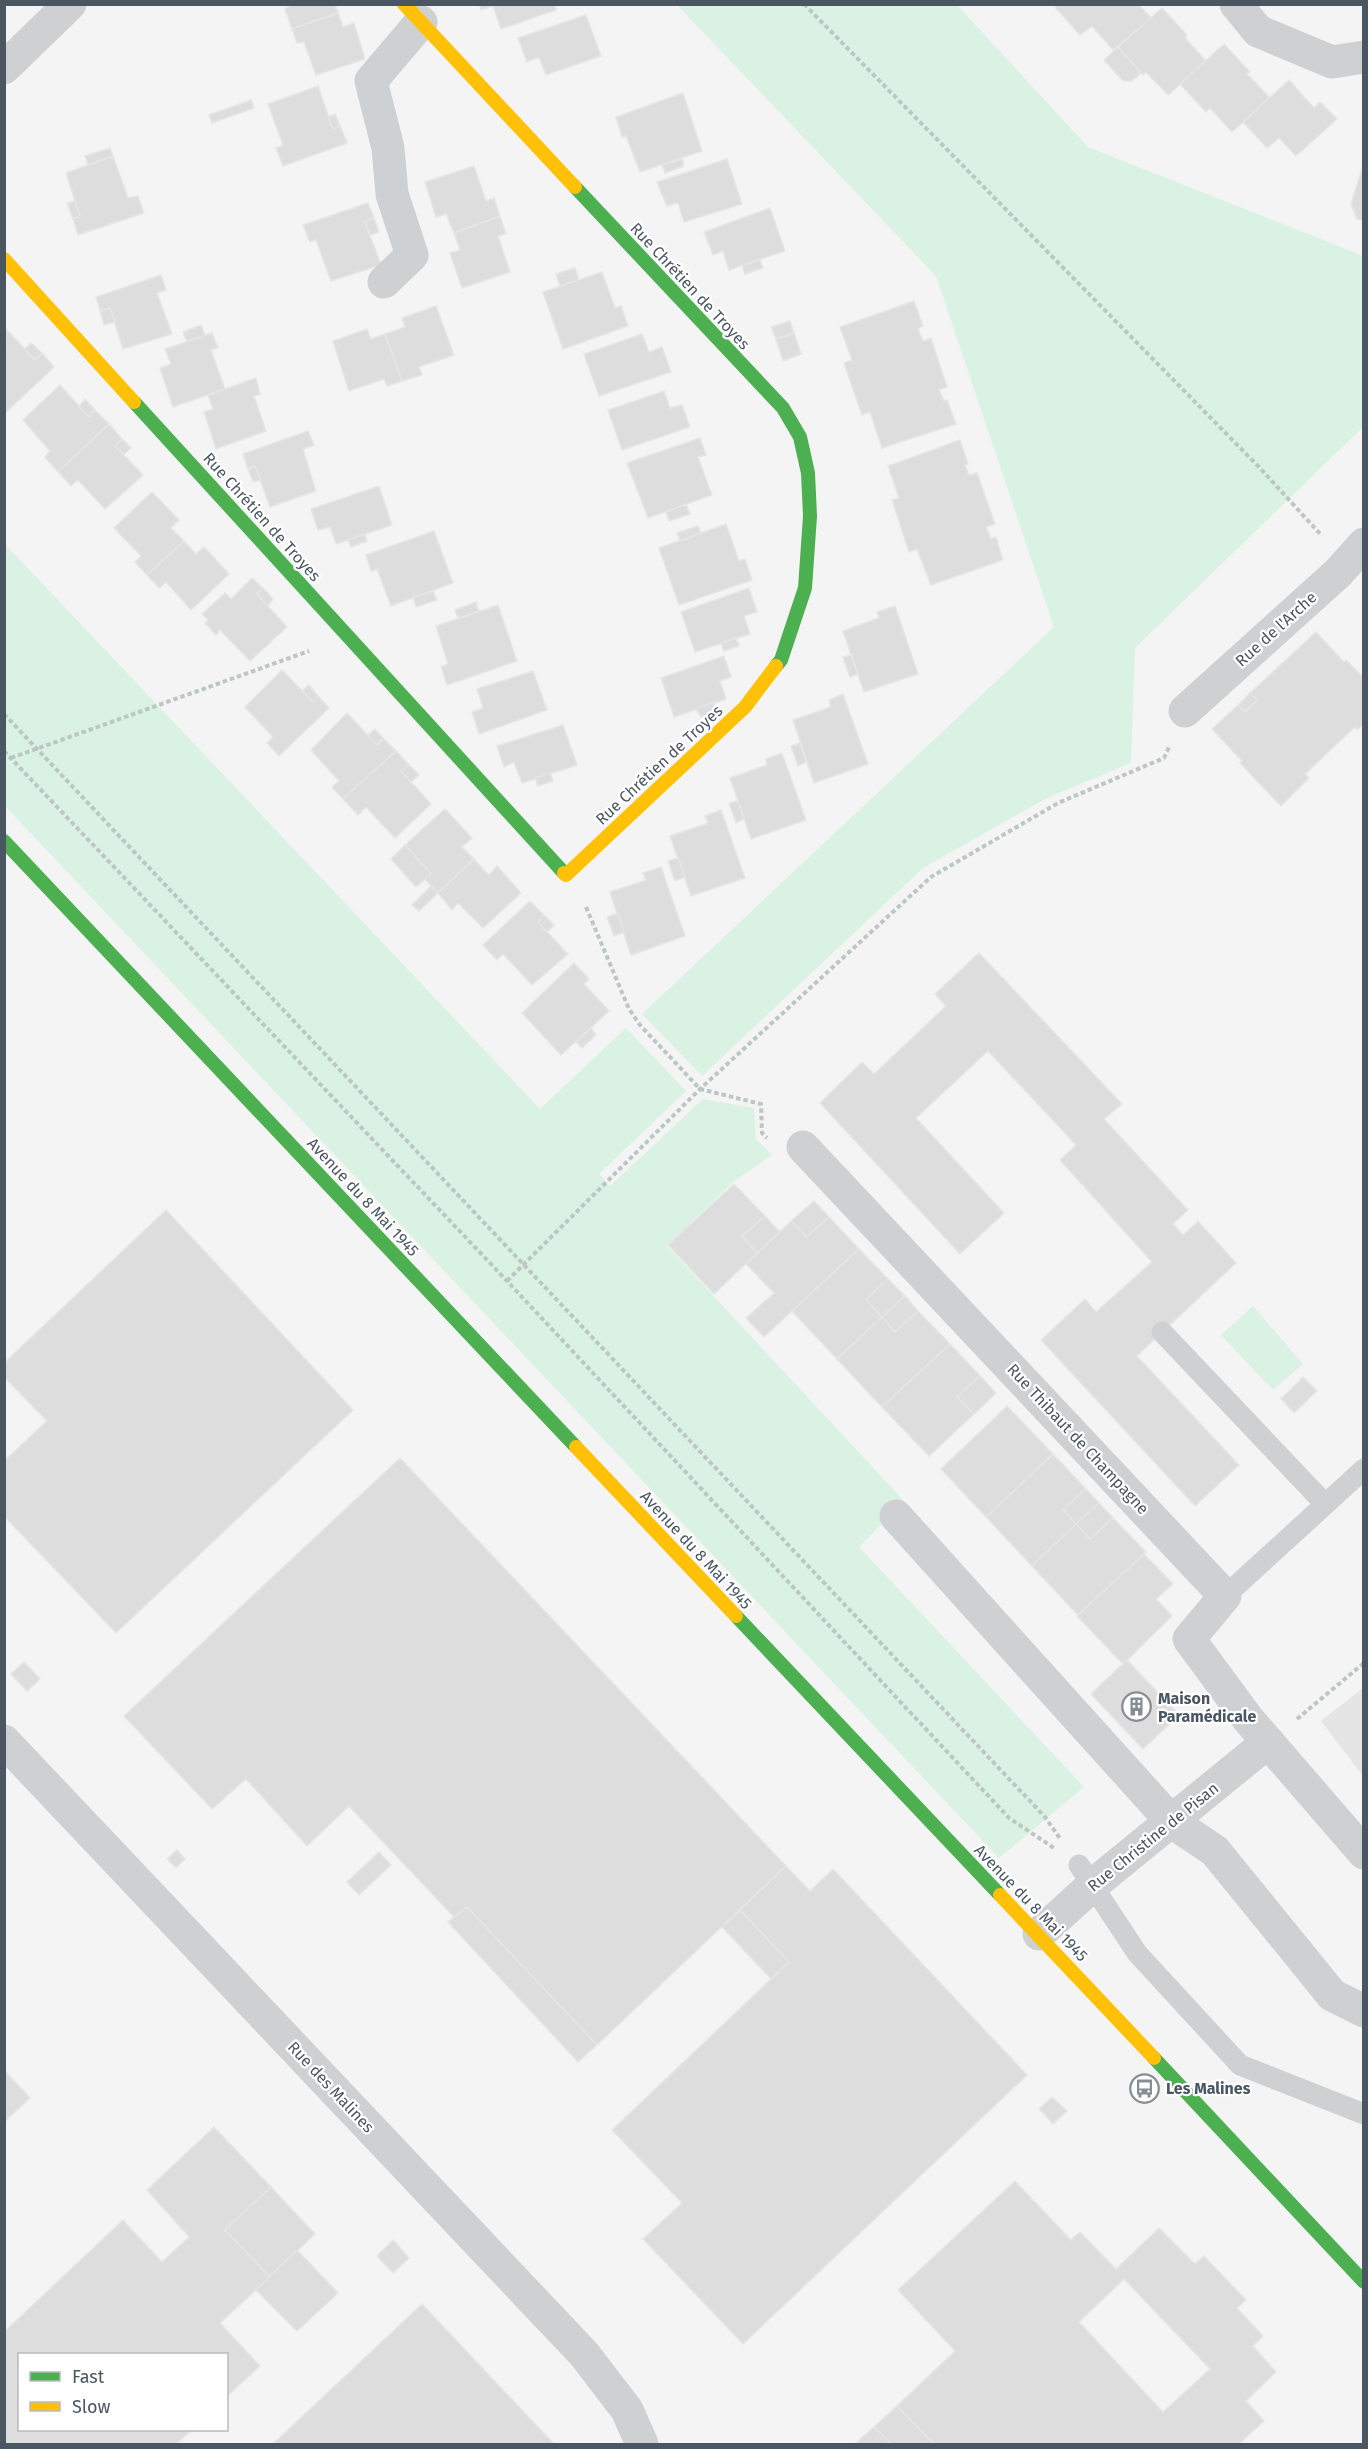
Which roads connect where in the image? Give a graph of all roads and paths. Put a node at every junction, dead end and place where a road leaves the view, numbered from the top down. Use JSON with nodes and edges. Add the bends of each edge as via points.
{"nodes":[{"id":1,"x":70,"y":4,"type":"edge"},
{"id":2,"x":804,"y":4,"type":"edge"},
{"id":3,"x":1236,"y":4,"type":"edge"},
{"id":4,"x":413,"y":13,"type":"edge"},
{"id":5,"x":1364,"y":57,"type":"edge"},
{"id":6,"x":4,"y":68,"type":"edge"},
{"id":7,"x":4,"y":259,"type":"edge"},
{"id":8,"x":384,"y":282,"type":"dead end"},
{"id":9,"x":1355,"y":553,"type":"edge"},
{"id":10,"x":348,"y":636,"type":"junction"},
{"id":11,"x":1185,"y":711,"type":"joint"},
{"id":12,"x":4,"y":714,"type":"edge"},
{"id":13,"x":37,"y":748,"type":"junction"},
{"id":14,"x":4,"y":751,"type":"edge"},
{"id":15,"x":11,"y":758,"type":"junction"},
{"id":16,"x":4,"y":841,"type":"edge"},
{"id":17,"x":566,"y":875,"type":"junction"},
{"id":18,"x":700,"y":1089,"type":"junction"},
{"id":19,"x":803,"y":1148,"type":"joint"},
{"id":20,"x":525,"y":1264,"type":"junction"},
{"id":21,"x":507,"y":1281,"type":"junction"},
{"id":22,"x":1162,"y":1332,"type":"dead end"},
{"id":23,"x":1364,"y":1469,"type":"edge"},
{"id":24,"x":1325,"y":1504,"type":"junction"},
{"id":25,"x":896,"y":1516,"type":"dead end"},
{"id":26,"x":1225,"y":1596,"type":"junction"},
{"id":27,"x":1364,"y":1663,"type":"edge"},
{"id":28,"x":4,"y":1741,"type":"edge"},
{"id":29,"x":1268,"y":1742,"type":"junction"},
{"id":30,"x":1172,"y":1822,"type":"junction"},
{"id":31,"x":1364,"y":1854,"type":"edge"},
{"id":32,"x":1087,"y":1874,"type":"junction"},
{"id":33,"x":1039,"y":1934,"type":"junction"},
{"id":34,"x":1364,"y":2012,"type":"edge"},
{"id":35,"x":1364,"y":2114,"type":"edge"},
{"id":36,"x":1364,"y":2283,"type":"edge"},
{"id":37,"x":642,"y":2445,"type":"edge"}],
"edges":[{"from":1,"to":6,"type":"street"},
{"from":2,"to":9,"type":"path","via":[[1259,467]]},
{"from":3,"to":5,"type":"street","via":[[1258,31],[1332,62]]},
{"from":4,"to":8,"type":"street","via":[[371,81],[388,148],[392,194],[412,255]]},
{"from":4,"to":17,"type":"street","name":"Rue Chrétien de Troyes","via":[[783,408],[800,437],[808,474],[810,516],[804,588],[781,660],[745,707]]},
{"from":7,"to":10,"type":"street","name":"Rue Chrétien de Troyes"},
{"from":9,"to":11,"type":"street","name":"Rue de l'Arche"},
{"from":10,"to":13,"type":"path"},
{"from":10,"to":17,"type":"street","name":"Rue Chrétien de Troyes"},
{"from":11,"to":18,"type":"path","via":[[1164,759],[1058,803],[931,877]]},
{"from":12,"to":13,"type":"path"},
{"from":13,"to":15,"type":"path"},
{"from":13,"to":20,"type":"path"},
{"from":14,"to":15,"type":"path"},
{"from":15,"to":21,"type":"path"},
{"from":16,"to":33,"type":"street","name":"Avenue du 8 Mai 1945"},
{"from":17,"to":18,"type":"path","via":[[583,899],[630,1010]]},
{"from":18,"to":19,"type":"path","via":[[761,1104],[762,1133],[780,1152]]},
{"from":18,"to":20,"type":"path"},
{"from":19,"to":26,"type":"street","name":"Rue Thibaut de Champagne"},
{"from":20,"to":21,"type":"path"},
{"from":20,"to":32,"type":"path","via":[[1045,1816]]},
{"from":21,"to":32,"type":"path","via":[[1009,1818]]},
{"from":22,"to":24,"type":"lane"},
{"from":23,"to":24,"type":"lane"},
{"from":24,"to":26,"type":"lane"},
{"from":25,"to":30,"type":"street"},
{"from":26,"to":29,"type":"street","via":[[1189,1639]]},
{"from":27,"to":29,"type":"path"},
{"from":28,"to":37,"type":"street","name":"Rue des Malines","via":[[584,2354],[627,2410]]},
{"from":29,"to":30,"type":"street","name":"Rue Christine de Pisan"},
{"from":29,"to":31,"type":"street"},
{"from":30,"to":32,"type":"street","name":"Rue Christine de Pisan"},
{"from":30,"to":34,"type":"street","via":[[1215,1851],[1332,1995]]},
{"from":32,"to":33,"type":"street","name":"Rue Christine de Pisan"},
{"from":32,"to":35,"type":"lane","via":[[1137,1953],[1239,2065]]},
{"from":33,"to":36,"type":"street","name":"Avenue du 8 Mai 1945"}]}
